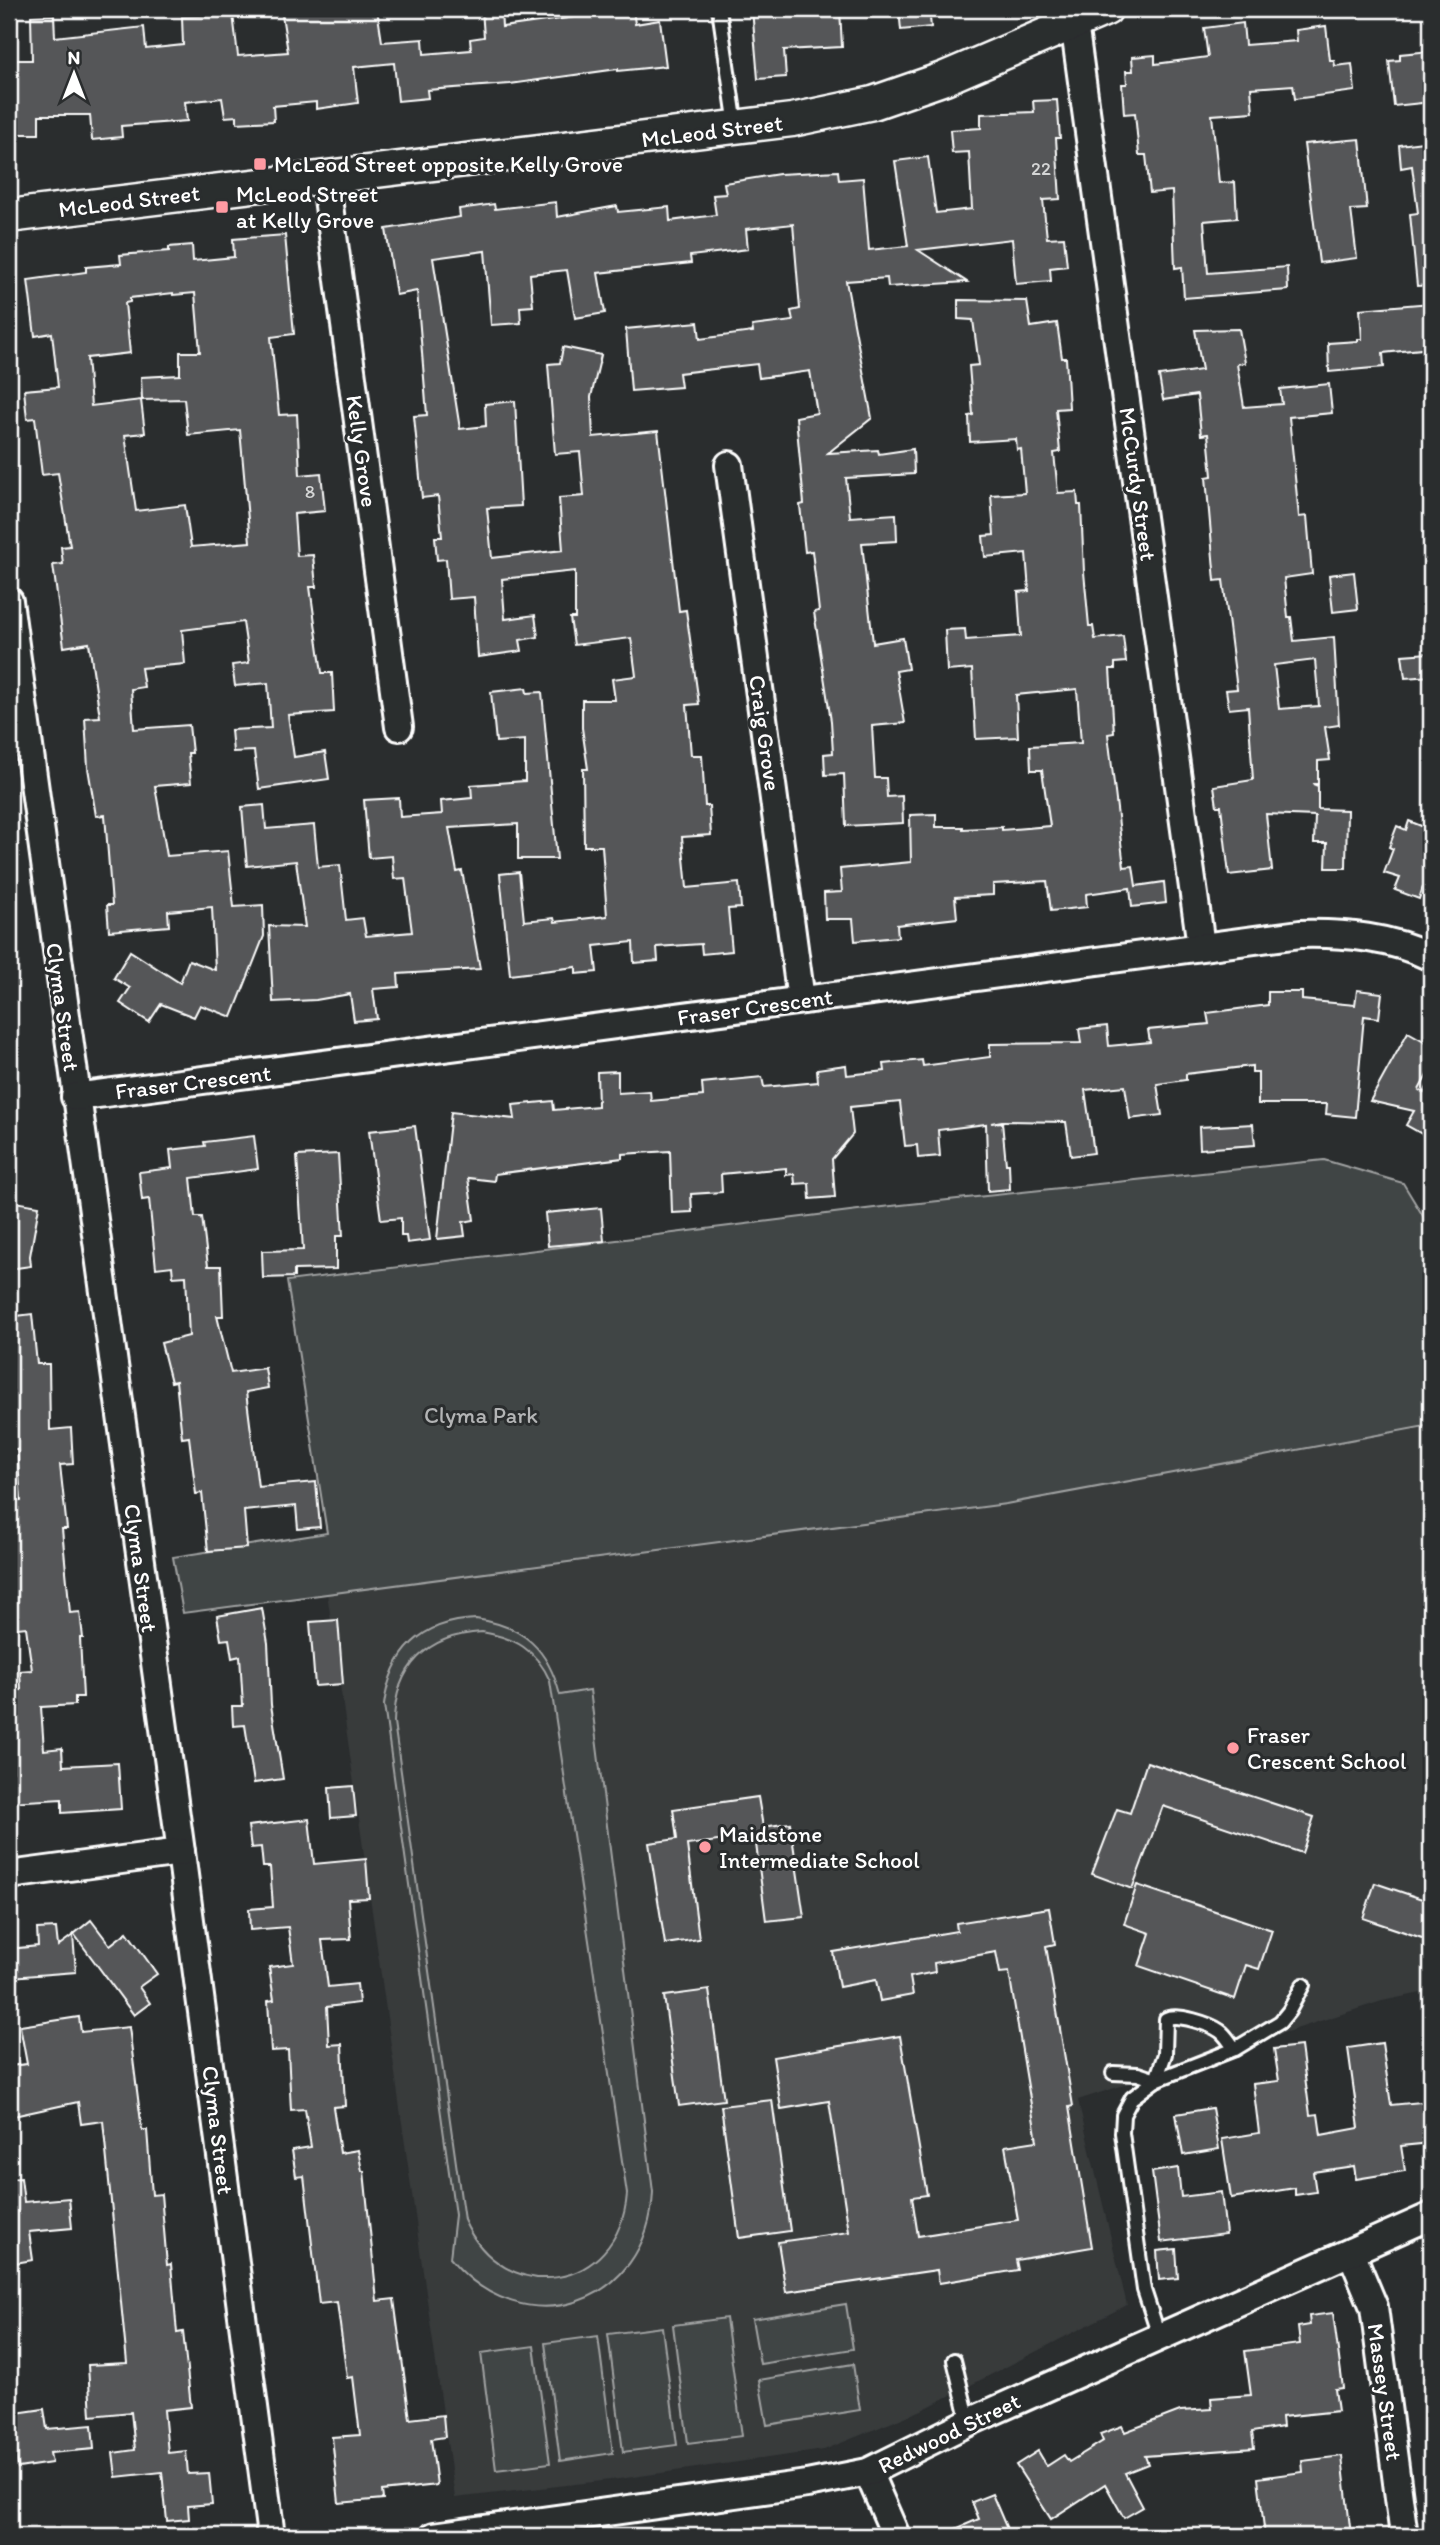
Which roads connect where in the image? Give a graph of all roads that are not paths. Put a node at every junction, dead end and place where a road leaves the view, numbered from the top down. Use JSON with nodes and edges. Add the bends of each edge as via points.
{"nodes":[{"id":1,"x":719,"y":9,"type":"edge"},
{"id":2,"x":1106,"y":9,"type":"edge"},
{"id":3,"x":1074,"y":23,"type":"junction"},
{"id":4,"x":737,"y":126,"type":"junction"},
{"id":5,"x":324,"y":176,"type":"junction"},
{"id":6,"x":9,"y":216,"type":"edge"},
{"id":7,"x":729,"y":465,"type":"dead end"},
{"id":8,"x":9,"y":601,"type":"edge"},
{"id":9,"x":399,"y":727,"type":"dead end"},
{"id":10,"x":1201,"y":946,"type":"junction"},
{"id":11,"x":1431,"y":957,"type":"edge"},
{"id":12,"x":801,"y":1000,"type":"junction"},
{"id":13,"x":75,"y":1097,"type":"junction"},
{"id":14,"x":181,"y":1852,"type":"junction"},
{"id":15,"x":9,"y":1875,"type":"edge"},
{"id":16,"x":1303,"y":1985,"type":"dead end"},
{"id":17,"x":1235,"y":2049,"type":"junction"},
{"id":18,"x":1113,"y":2073,"type":"dead end"},
{"id":19,"x":1156,"y":2080,"type":"junction"},
{"id":20,"x":1431,"y":2216,"type":"edge"},
{"id":21,"x":1351,"y":2252,"type":"junction"},
{"id":22,"x":1159,"y":2336,"type":"junction"},
{"id":23,"x":954,"y":2360,"type":"dead end"},
{"id":24,"x":969,"y":2422,"type":"junction"},
{"id":25,"x":867,"y":2472,"type":"junction"},
{"id":26,"x":271,"y":2536,"type":"edge"},
{"id":27,"x":434,"y":2536,"type":"edge"},
{"id":28,"x":896,"y":2536,"type":"edge"},
{"id":29,"x":1405,"y":2536,"type":"edge"}],
"edges":[{"from":1,"to":4,"type":"lane"},
{"from":2,"to":3,"type":"street","name":"McLeod Street"},
{"from":3,"to":4,"type":"street","name":"McLeod Street","via":[[873,103]]},
{"from":3,"to":10,"type":"street","name":"McCurdy Street"},
{"from":4,"to":5,"type":"street","name":"McLeod Street"},
{"from":5,"to":6,"type":"street","name":"McLeod Street"},
{"from":5,"to":9,"type":"street","name":"Kelly Grove"},
{"from":7,"to":12,"type":"street","name":"Craig Grove"},
{"from":8,"to":13,"type":"street","name":"Clyma Street"},
{"from":10,"to":11,"type":"street","name":"Fraser Crescent","via":[[1337,933],[1371,937]]},
{"from":10,"to":12,"type":"street","name":"Fraser Crescent"},
{"from":12,"to":13,"type":"street","name":"Fraser Crescent"},
{"from":13,"to":14,"type":"street","name":"Clyma Street"},
{"from":14,"to":15,"type":"street"},
{"from":14,"to":26,"type":"street","name":"Clyma Street"},
{"from":16,"to":17,"type":"lane","via":[[1280,2022]]},
{"from":17,"to":19,"type":"lane"},
{"from":17,"to":19,"type":"lane","via":[[1220,2031],[1171,2016],[1166,2019],[1165,2054]]},
{"from":18,"to":19,"type":"lane"},
{"from":19,"to":22,"type":"lane","via":[[1132,2098],[1123,2115],[1122,2133],[1144,2290]]},
{"from":20,"to":21,"type":"street","name":"Redwood Street"},
{"from":21,"to":22,"type":"street","name":"Redwood Street"},
{"from":21,"to":29,"type":"street","name":"Massey Street","via":[[1374,2307]]},
{"from":22,"to":24,"type":"street","name":"Redwood Street"},
{"from":23,"to":24,"type":"lane"},
{"from":24,"to":25,"type":"street","name":"Redwood Street"},
{"from":25,"to":27,"type":"street","name":"Redwood Street"},
{"from":25,"to":28,"type":"street"}]}
